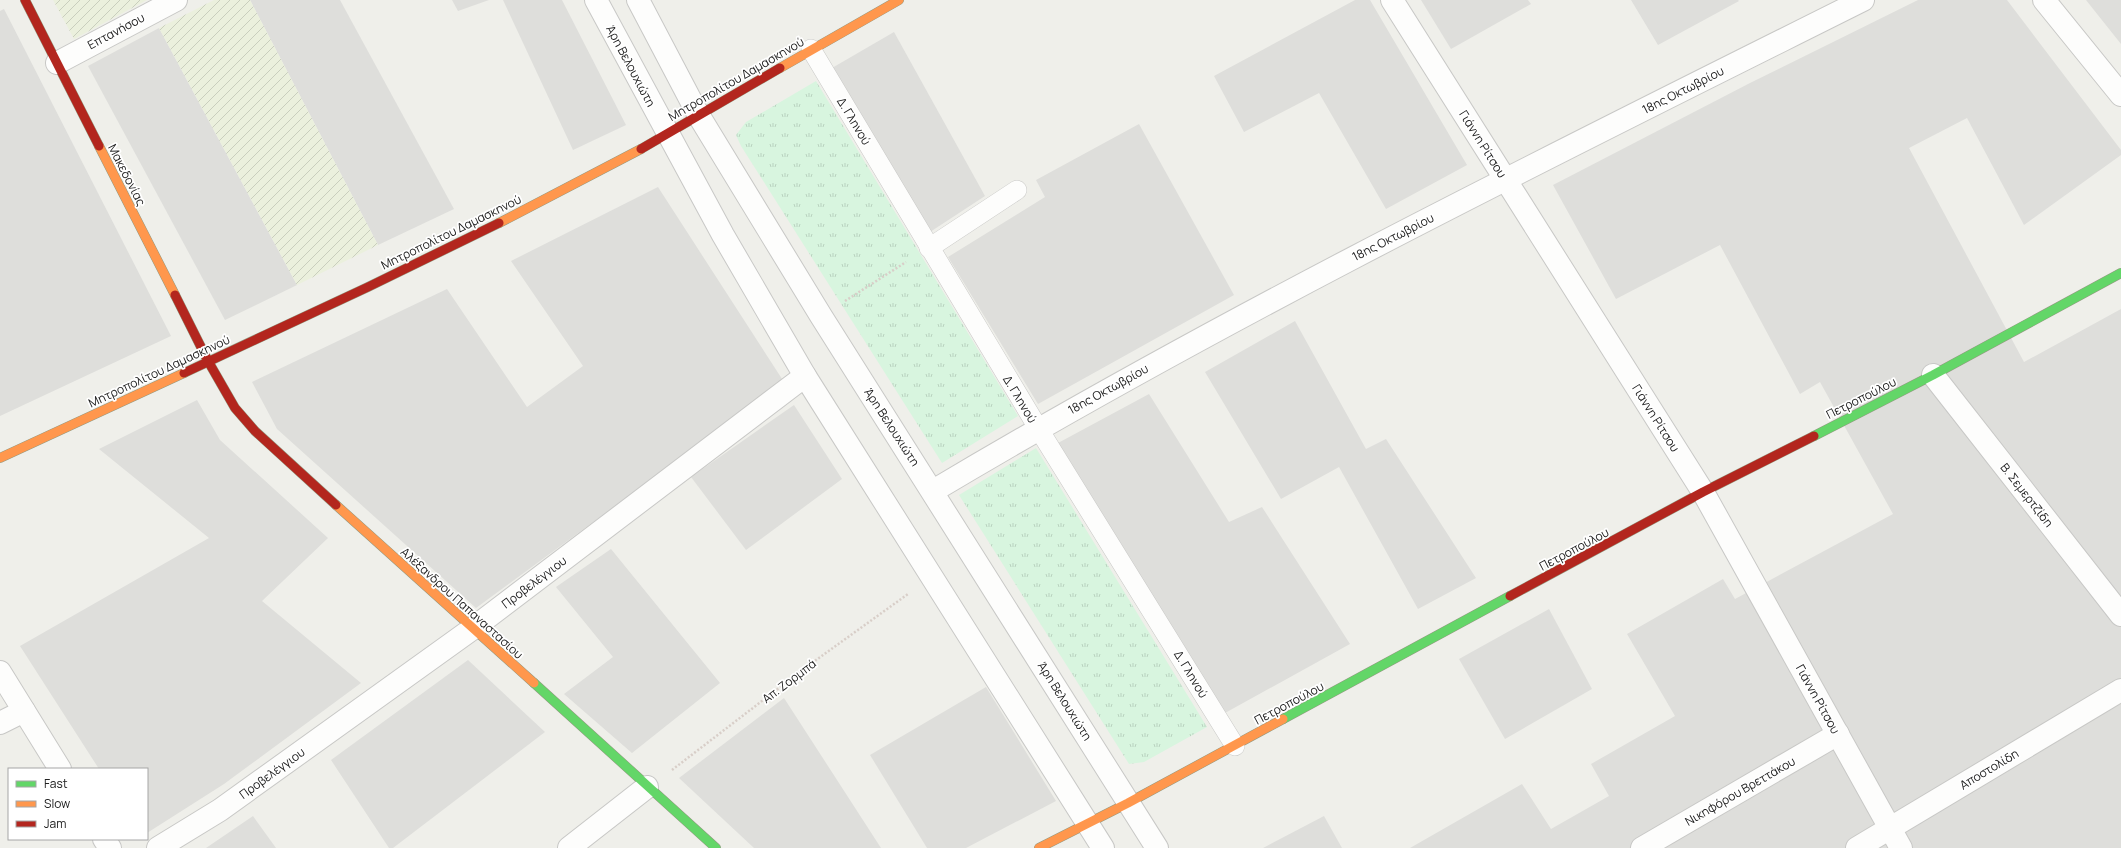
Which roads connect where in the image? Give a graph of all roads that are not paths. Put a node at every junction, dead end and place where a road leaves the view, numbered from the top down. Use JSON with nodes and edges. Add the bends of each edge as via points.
{"nodes":[{"id":1,"x":25,"y":0,"type":"edge"},
{"id":2,"x":176,"y":0,"type":"edge"},
{"id":3,"x":596,"y":0,"type":"edge"},
{"id":4,"x":638,"y":0,"type":"edge"},
{"id":5,"x":899,"y":0,"type":"edge"},
{"id":6,"x":1392,"y":0,"type":"edge"},
{"id":7,"x":1863,"y":0,"type":"edge"},
{"id":8,"x":2044,"y":0,"type":"edge"},
{"id":9,"x":811,"y":49,"type":"junction"},
{"id":10,"x":56,"y":63,"type":"junction"},
{"id":11,"x":2121,"y":95,"type":"edge"},
{"id":12,"x":699,"y":116,"type":"junction"},
{"id":13,"x":666,"y":133,"type":"junction"},
{"id":14,"x":1505,"y":179,"type":"junction"},
{"id":15,"x":1017,"y":190,"type":"dead end"},
{"id":16,"x":929,"y":248,"type":"junction"},
{"id":17,"x":2121,"y":273,"type":"edge"},
{"id":18,"x":208,"y":361,"type":"junction"},
{"id":19,"x":1933,"y":375,"type":"junction"},
{"id":20,"x":805,"y":376,"type":"junction"},
{"id":21,"x":1038,"y":428,"type":"junction"},
{"id":22,"x":0,"y":458,"type":"edge"},
{"id":23,"x":933,"y":491,"type":"junction"},
{"id":24,"x":1704,"y":492,"type":"junction"},
{"id":25,"x":2121,"y":615,"type":"edge"},
{"id":26,"x":472,"y":629,"type":"junction"},
{"id":27,"x":0,"y":672,"type":"edge"},
{"id":28,"x":2121,"y":690,"type":"edge"},
{"id":29,"x":24,"y":711,"type":"junction"},
{"id":30,"x":0,"y":723,"type":"edge"},
{"id":31,"x":1838,"y":734,"type":"junction"},
{"id":32,"x":1234,"y":746,"type":"junction"},
{"id":33,"x":59,"y":768,"type":"edge"},
{"id":34,"x":648,"y":787,"type":"junction"},
{"id":35,"x":1128,"y":803,"type":"junction"},
{"id":36,"x":1087,"y":824,"type":"junction"},
{"id":37,"x":1890,"y":828,"type":"junction"},
{"id":38,"x":158,"y":848,"type":"edge"},
{"id":39,"x":569,"y":848,"type":"edge"},
{"id":40,"x":716,"y":848,"type":"edge"},
{"id":41,"x":1039,"y":848,"type":"edge"},
{"id":42,"x":1103,"y":848,"type":"edge"},
{"id":43,"x":1157,"y":848,"type":"edge"},
{"id":44,"x":1642,"y":848,"type":"edge"},
{"id":45,"x":1857,"y":848,"type":"edge"},
{"id":46,"x":1901,"y":848,"type":"edge"}],
"edges":[{"from":1,"to":10,"type":"street","name":"Μακεδονίας"},
{"from":2,"to":10,"type":"street","name":"Επτανήσου"},
{"from":3,"to":13,"type":"street","name":"Άρη Βελουχιώτη"},
{"from":4,"to":12,"type":"street","name":"Άρη Βελουχιώτη"},
{"from":5,"to":9,"type":"street","name":"Μητροπολίτου Δαμασκηνού"},
{"from":6,"to":14,"type":"street","name":"Γιάννη Ρίτσου"},
{"from":7,"to":14,"type":"street","name":"18ης Οκτωβρίου"},
{"from":8,"to":11,"type":"street"},
{"from":9,"to":12,"type":"street","name":"Μητροπολίτου Δαμασκηνού"},
{"from":9,"to":16,"type":"lane","name":"Δ. Γληνού"},
{"from":10,"to":18,"type":"street","name":"Μακεδονίας"},
{"from":12,"to":13,"type":"street","name":"Μητροπολίτου Δαμασκηνού"},
{"from":12,"to":23,"type":"street","name":"Άρη Βελουχιώτη","via":[[821,316]]},
{"from":13,"to":18,"type":"street","name":"Μητροπολίτου Δαμασκηνού","via":[[529,208]]},
{"from":13,"to":20,"type":"street","name":"Άρη Βελουχιώτη","via":[[722,235]]},
{"from":14,"to":21,"type":"street","name":"18ης Οκτωβρίου","via":[[1203,336]]},
{"from":14,"to":24,"type":"street","name":"Γιάννη Ρίτσου"},
{"from":15,"to":16,"type":"lane"},
{"from":16,"to":21,"type":"lane","name":"Δ. Γληνού"},
{"from":17,"to":19,"type":"street","name":"Πετροπούλου"},
{"from":18,"to":22,"type":"street","name":"Μητροπολίτου Δαμασκηνού"},
{"from":18,"to":26,"type":"street","name":"Αλέξανδρου Παπαναστασίου","via":[[235,408],[255,431]]},
{"from":19,"to":24,"type":"street","name":"Πετροπούλου"},
{"from":19,"to":25,"type":"street","name":"Β. Σεμερτζίδη"},
{"from":20,"to":26,"type":"street","name":"Προβελέγγιου"},
{"from":20,"to":36,"type":"street","name":"Άρη Βελουχιώτη"},
{"from":21,"to":23,"type":"street","name":"18ης Οκτωβρίου"},
{"from":21,"to":32,"type":"lane","name":"Δ. Γληνού"},
{"from":23,"to":35,"type":"street","name":"Άρη Βελουχιώτη"},
{"from":24,"to":31,"type":"street","name":"Γιάννη Ρίτσου"},
{"from":24,"to":32,"type":"street","name":"Πετροπούλου"},
{"from":26,"to":34,"type":"street","name":"Αλέξανδρου Παπαναστασίου"},
{"from":26,"to":38,"type":"street","name":"Προβελέγγιου","via":[[220,810]]},
{"from":27,"to":29,"type":"street"},
{"from":28,"to":37,"type":"street","name":"Αποστολίδη"},
{"from":29,"to":30,"type":"street"},
{"from":29,"to":33,"type":"street"},
{"from":31,"to":37,"type":"street","name":"Γιάννη Ρίτσου"},
{"from":31,"to":44,"type":"street","name":"Νικηφόρου Βρεττάκου"},
{"from":32,"to":35,"type":"street","name":"Πετροπούλου"},
{"from":34,"to":39,"type":"street"},
{"from":34,"to":40,"type":"street","name":"Αλέξανδρου Παπαναστασίου"},
{"from":35,"to":36,"type":"street","name":"Πετροπούλου"},
{"from":35,"to":43,"type":"street","name":"Άρη Βελουχιώτη"},
{"from":36,"to":41,"type":"street","name":"Πετροπούλου"},
{"from":36,"to":42,"type":"street","name":"Άρη Βελουχιώτη"},
{"from":37,"to":45,"type":"street","name":"Αποστολίδη"},
{"from":37,"to":46,"type":"street","name":"Γιάννη Ρίτσου"}]}
